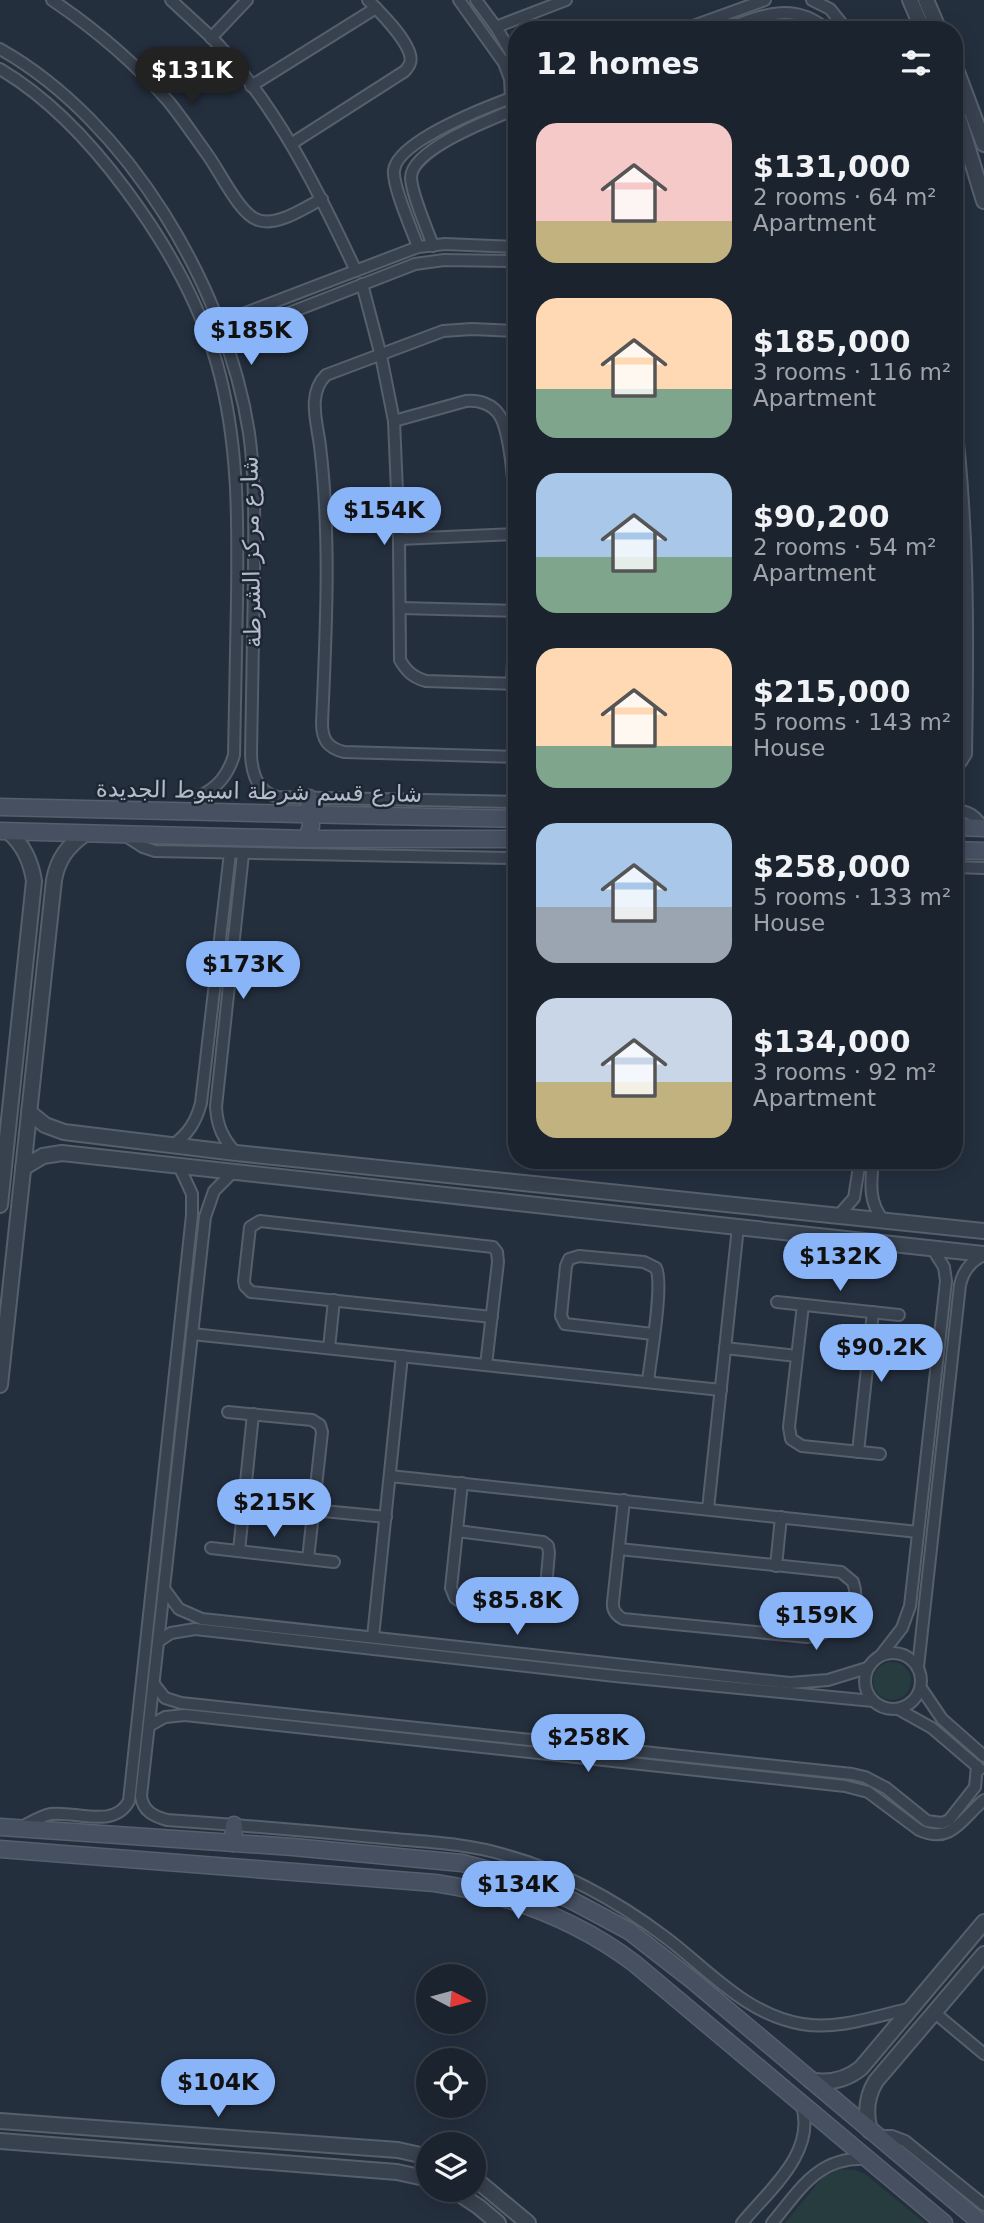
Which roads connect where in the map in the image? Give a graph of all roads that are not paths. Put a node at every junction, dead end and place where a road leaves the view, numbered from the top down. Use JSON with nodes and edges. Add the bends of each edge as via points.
{"nodes":[{"id":1,"x":52,"y":0,"type":"edge"},
{"id":2,"x":170,"y":0,"type":"edge"},
{"id":3,"x":247,"y":0,"type":"edge"},
{"id":4,"x":459,"y":0,"type":"edge"},
{"id":5,"x":476,"y":0,"type":"edge"},
{"id":6,"x":765,"y":0,"type":"edge"},
{"id":7,"x":812,"y":0,"type":"edge"},
{"id":8,"x":910,"y":0,"type":"edge"},
{"id":9,"x":926,"y":0,"type":"edge"},
{"id":10,"x":562,"y":1,"type":"edge"},
{"id":11,"x":372,"y":4,"type":"edge"},
{"id":12,"x":511,"y":21,"type":"edge"},
{"id":13,"x":707,"y":21,"type":"edge"},
{"id":14,"x":748,"y":21,"type":"edge"},
{"id":15,"x":816,"y":21,"type":"edge"},
{"id":16,"x":840,"y":21,"type":"edge"},
{"id":17,"x":919,"y":21,"type":"edge"},
{"id":18,"x":935,"y":21,"type":"edge"},
{"id":19,"x":508,"y":22,"type":"edge"},
{"id":20,"x":496,"y":27,"type":"junction"},
{"id":21,"x":211,"y":38,"type":"junction"},
{"id":22,"x":508,"y":47,"type":"edge"},
{"id":23,"x":0,"y":49,"type":"edge"},
{"id":24,"x":0,"y":69,"type":"edge"},
{"id":25,"x":508,"y":71,"type":"edge"},
{"id":26,"x":251,"y":86,"type":"junction"},
{"id":27,"x":963,"y":88,"type":"edge"},
{"id":28,"x":508,"y":99,"type":"edge"},
{"id":29,"x":508,"y":113,"type":"edge"},
{"id":30,"x":291,"y":144,"type":"junction"},
{"id":31,"x":963,"y":144,"type":"edge"},
{"id":32,"x":984,"y":144,"type":"edge"},
{"id":33,"x":323,"y":199,"type":"junction"},
{"id":34,"x":984,"y":201,"type":"edge"},
{"id":35,"x":433,"y":246,"type":"junction"},
{"id":36,"x":418,"y":247,"type":"junction"},
{"id":37,"x":508,"y":247,"type":"edge"},
{"id":38,"x":397,"y":256,"type":"junction"},
{"id":39,"x":508,"y":261,"type":"edge"},
{"id":40,"x":401,"y":269,"type":"junction"},
{"id":41,"x":356,"y":271,"type":"junction"},
{"id":42,"x":362,"y":284,"type":"junction"},
{"id":43,"x":205,"y":290,"type":"junction"},
{"id":44,"x":191,"y":298,"type":"junction"},
{"id":45,"x":219,"y":323,"type":"junction"},
{"id":46,"x":508,"y":331,"type":"edge"},
{"id":47,"x":225,"y":338,"type":"junction"},
{"id":48,"x":381,"y":356,"type":"junction"},
{"id":49,"x":394,"y":421,"type":"junction"},
{"id":50,"x":508,"y":447,"type":"edge"},
{"id":51,"x":963,"y":484,"type":"edge"},
{"id":52,"x":508,"y":534,"type":"edge"},
{"id":53,"x":399,"y":539,"type":"junction"},
{"id":54,"x":400,"y":608,"type":"junction"},
{"id":55,"x":508,"y":611,"type":"edge"},
{"id":56,"x":508,"y":684,"type":"edge"},
{"id":57,"x":963,"y":692,"type":"edge"},
{"id":58,"x":967,"y":692,"type":"junction"},
{"id":59,"x":508,"y":757,"type":"edge"},
{"id":60,"x":963,"y":759,"type":"edge"},
{"id":61,"x":199,"y":804,"type":"junction"},
{"id":62,"x":309,"y":806,"type":"junction"},
{"id":63,"x":0,"y":807,"type":"edge"},
{"id":64,"x":508,"y":810,"type":"edge"},
{"id":65,"x":508,"y":810,"type":"edge"},
{"id":66,"x":963,"y":811,"type":"edge"},
{"id":67,"x":377,"y":816,"type":"junction"},
{"id":68,"x":963,"y":827,"type":"edge"},
{"id":69,"x":983,"y":828,"type":"edge"},
{"id":70,"x":4,"y":831,"type":"edge"},
{"id":71,"x":86,"y":833,"type":"junction"},
{"id":72,"x":124,"y":834,"type":"junction"},
{"id":73,"x":339,"y":838,"type":"junction"},
{"id":74,"x":376,"y":838,"type":"junction"},
{"id":75,"x":307,"y":839,"type":"junction"},
{"id":76,"x":508,"y":839,"type":"edge"},
{"id":77,"x":252,"y":848,"type":"junction"},
{"id":78,"x":963,"y":850,"type":"edge"},
{"id":79,"x":984,"y":851,"type":"edge"},
{"id":80,"x":230,"y":853,"type":"junction"},
{"id":81,"x":338,"y":855,"type":"junction"},
{"id":82,"x":508,"y":858,"type":"edge"},
{"id":83,"x":963,"y":867,"type":"edge"},
{"id":84,"x":984,"y":868,"type":"edge"},
{"id":85,"x":29,"y":1112,"type":"junction"},
{"id":86,"x":173,"y":1145,"type":"junction"},
{"id":87,"x":236,"y":1153,"type":"junction"},
{"id":88,"x":179,"y":1166,"type":"junction"},
{"id":89,"x":23,"y":1168,"type":"junction"},
{"id":90,"x":379,"y":1168,"type":"junction"},
{"id":91,"x":859,"y":1169,"type":"edge"},
{"id":92,"x":872,"y":1169,"type":"edge"},
{"id":93,"x":233,"y":1172,"type":"junction"},
{"id":94,"x":376,"y":1188,"type":"junction"},
{"id":95,"x":0,"y":1205,"type":"edge"},
{"id":96,"x":770,"y":1209,"type":"junction"},
{"id":97,"x":838,"y":1216,"type":"junction"},
{"id":98,"x":883,"y":1220,"type":"junction"},
{"id":99,"x":738,"y":1227,"type":"junction"},
{"id":100,"x":769,"y":1230,"type":"junction"},
{"id":101,"x":984,"y":1231,"type":"edge"},
{"id":102,"x":932,"y":1248,"type":"junction"},
{"id":103,"x":984,"y":1254,"type":"edge"},
{"id":104,"x":185,"y":1278,"type":"junction"},
{"id":105,"x":198,"y":1279,"type":"junction"},
{"id":106,"x":334,"y":1300,"type":"junction"},
{"id":107,"x":777,"y":1302,"type":"dead end"},
{"id":108,"x":803,"y":1305,"type":"junction"},
{"id":109,"x":873,"y":1312,"type":"junction"},
{"id":110,"x":899,"y":1315,"type":"dead end"},
{"id":111,"x":492,"y":1317,"type":"junction"},
{"id":112,"x":192,"y":1334,"type":"junction"},
{"id":113,"x":653,"y":1334,"type":"junction"},
{"id":114,"x":2,"y":1338,"type":"edge"},
{"id":115,"x":329,"y":1348,"type":"junction"},
{"id":116,"x":725,"y":1348,"type":"junction"},
{"id":117,"x":402,"y":1356,"type":"junction"},
{"id":118,"x":797,"y":1356,"type":"junction"},
{"id":119,"x":938,"y":1356,"type":"junction"},
{"id":120,"x":951,"y":1358,"type":"junction"},
{"id":121,"x":486,"y":1365,"type":"junction"},
{"id":122,"x":648,"y":1382,"type":"junction"},
{"id":123,"x":0,"y":1385,"type":"edge"},
{"id":124,"x":721,"y":1390,"type":"junction"},
{"id":125,"x":228,"y":1412,"type":"dead end"},
{"id":126,"x":253,"y":1414,"type":"junction"},
{"id":127,"x":858,"y":1452,"type":"junction"},
{"id":128,"x":880,"y":1454,"type":"dead end"},
{"id":129,"x":390,"y":1476,"type":"junction"},
{"id":130,"x":163,"y":1481,"type":"junction"},
{"id":131,"x":176,"y":1482,"type":"junction"},
{"id":132,"x":462,"y":1483,"type":"junction"},
{"id":133,"x":624,"y":1500,"type":"junction"},
{"id":134,"x":708,"y":1509,"type":"junction"},
{"id":135,"x":313,"y":1510,"type":"junction"},
{"id":136,"x":386,"y":1517,"type":"junction"},
{"id":137,"x":781,"y":1517,"type":"junction"},
{"id":138,"x":457,"y":1531,"type":"junction"},
{"id":139,"x":918,"y":1532,"type":"junction"},
{"id":140,"x":211,"y":1548,"type":"dead end"},
{"id":141,"x":619,"y":1549,"type":"junction"},
{"id":142,"x":239,"y":1551,"type":"junction"},
{"id":143,"x":308,"y":1559,"type":"junction"},
{"id":144,"x":334,"y":1562,"type":"dead end"},
{"id":145,"x":914,"y":1564,"type":"junction"},
{"id":146,"x":776,"y":1566,"type":"junction"},
{"id":147,"x":928,"y":1566,"type":"junction"},
{"id":148,"x":164,"y":1590,"type":"junction"},
{"id":149,"x":315,"y":1637,"type":"junction"},
{"id":150,"x":373,"y":1637,"type":"junction"},
{"id":151,"x":159,"y":1641,"type":"junction"},
{"id":152,"x":881,"y":1655,"type":"junction"},
{"id":153,"x":617,"y":1663,"type":"junction"},
{"id":154,"x":918,"y":1667,"type":"junction"},
{"id":155,"x":867,"y":1668,"type":"junction"},
{"id":156,"x":615,"y":1676,"type":"junction"},
{"id":157,"x":154,"y":1684,"type":"junction"},
{"id":158,"x":921,"y":1688,"type":"junction"},
{"id":159,"x":873,"y":1701,"type":"junction"},
{"id":160,"x":898,"y":1709,"type":"junction"},
{"id":161,"x":149,"y":1726,"type":"junction"},
{"id":162,"x":473,"y":1740,"type":"junction"},
{"id":163,"x":984,"y":1756,"type":"edge"},
{"id":164,"x":980,"y":1769,"type":"edge"},
{"id":165,"x":136,"y":1795,"type":"junction"},
{"id":166,"x":984,"y":1800,"type":"edge"},
{"id":167,"x":234,"y":1825,"type":"junction"},
{"id":168,"x":0,"y":1827,"type":"edge"},
{"id":169,"x":19,"y":1828,"type":"junction"},
{"id":170,"x":233,"y":1843,"type":"junction"},
{"id":171,"x":293,"y":1847,"type":"junction"},
{"id":172,"x":8,"y":1850,"type":"edge"},
{"id":173,"x":291,"y":1871,"type":"junction"},
{"id":174,"x":984,"y":1922,"type":"edge"},
{"id":175,"x":984,"y":1954,"type":"edge"},
{"id":176,"x":697,"y":1975,"type":"junction"},
{"id":177,"x":912,"y":2008,"type":"junction"},
{"id":178,"x":935,"y":2013,"type":"junction"},
{"id":179,"x":875,"y":2052,"type":"junction"},
{"id":180,"x":984,"y":2054,"type":"edge"},
{"id":181,"x":889,"y":2065,"type":"junction"},
{"id":182,"x":810,"y":2081,"type":"junction"},
{"id":183,"x":801,"y":2103,"type":"junction"},
{"id":184,"x":0,"y":2121,"type":"edge"},
{"id":185,"x":107,"y":2128,"type":"junction"},
{"id":186,"x":874,"y":2134,"type":"junction"},
{"id":187,"x":0,"y":2141,"type":"edge"},
{"id":188,"x":105,"y":2149,"type":"junction"},
{"id":189,"x":416,"y":2154,"type":"edge"},
{"id":190,"x":867,"y":2159,"type":"junction"},
{"id":191,"x":416,"y":2176,"type":"edge"},
{"id":192,"x":930,"y":2180,"type":"junction"},
{"id":193,"x":486,"y":2188,"type":"edge"},
{"id":194,"x":914,"y":2198,"type":"junction"},
{"id":195,"x":472,"y":2202,"type":"edge"},
{"id":196,"x":984,"y":2205,"type":"edge"},
{"id":197,"x":498,"y":2223,"type":"edge"},
{"id":198,"x":528,"y":2223,"type":"edge"},
{"id":199,"x":742,"y":2223,"type":"edge"},
{"id":200,"x":772,"y":2223,"type":"edge"},
{"id":201,"x":944,"y":2223,"type":"edge"},
{"id":202,"x":981,"y":2223,"type":"edge"}],
"edges":[{"from":1,"to":33,"type":"street","via":[[99,34],[152,83],[248,215],[273,221]]},
{"from":2,"to":21,"type":"street"},
{"from":3,"to":21,"type":"street"},
{"from":4,"to":25,"type":"street"},
{"from":5,"to":20,"type":"street"},
{"from":6,"to":13,"type":"street"},
{"from":7,"to":16,"type":"street","via":[[830,9]]},
{"from":8,"to":17,"type":"street"},
{"from":9,"to":18,"type":"street"},
{"from":10,"to":12,"type":"street"},
{"from":11,"to":26,"type":"street"},
{"from":11,"to":30,"type":"street","via":[[407,48],[409,66]]},
{"from":14,"to":15,"type":"street","via":[[789,12]]},
{"from":19,"to":20,"type":"street"},
{"from":20,"to":22,"type":"street"},
{"from":21,"to":26,"type":"street"},
{"from":23,"to":43,"type":"street","name":"شارع مركز الشرطة","via":[[53,86],[123,157],[162,211]]},
{"from":24,"to":44,"type":"street","name":"شارع مركز الشرطة","via":[[40,98],[113,172],[155,233]]},
{"from":26,"to":30,"type":"street"},
{"from":27,"to":32,"type":"street"},
{"from":28,"to":36,"type":"street","via":[[457,119],[397,160],[394,176]]},
{"from":29,"to":35,"type":"street","via":[[465,131],[412,170]]},
{"from":30,"to":33,"type":"street"},
{"from":31,"to":34,"type":"street"},
{"from":33,"to":41,"type":"street"},
{"from":35,"to":36,"type":"street"},
{"from":35,"to":37,"type":"street"},
{"from":36,"to":38,"type":"street"},
{"from":38,"to":40,"type":"street"},
{"from":38,"to":41,"type":"street"},
{"from":39,"to":40,"type":"street","via":[[444,260]]},
{"from":40,"to":42,"type":"street"},
{"from":41,"to":45,"type":"street"},
{"from":42,"to":47,"type":"street"},
{"from":42,"to":48,"type":"street"},
{"from":43,"to":44,"type":"street"},
{"from":43,"to":45,"type":"street","name":"شارع مركز الشرطة"},
{"from":44,"to":61,"type":"street","name":"شارع مركز الشرطة","via":[[224,395],[238,498],[234,755],[231,766]]},
{"from":45,"to":47,"type":"street","name":"شارع مركز الشرطة"},
{"from":46,"to":48,"type":"street","via":[[436,333]]},
{"from":47,"to":62,"type":"street","name":"شارع مركز الشرطة","via":[[243,401],[253,465],[252,765],[265,793]]},
{"from":48,"to":49,"type":"street"},
{"from":48,"to":59,"type":"street","via":[[326,375],[315,391],[326,502],[322,734],[334,749],[344,752]]},
{"from":49,"to":50,"type":"street","via":[[476,400],[500,415]]},
{"from":49,"to":53,"type":"street"},
{"from":51,"to":58,"type":"street"},
{"from":52,"to":53,"type":"street"},
{"from":53,"to":54,"type":"street"},
{"from":54,"to":55,"type":"street"},
{"from":54,"to":56,"type":"street","via":[[400,660],[415,677]]},
{"from":57,"to":58,"type":"street"},
{"from":58,"to":60,"type":"street"},
{"from":61,"to":62,"type":"main road","name":"شارع قسم شرطة اسيوط الجديدة"},
{"from":61,"to":63,"type":"main road","name":"شارع قسم شرطة اسيوط الجديدة"},
{"from":62,"to":64,"type":"street"},
{"from":62,"to":67,"type":"main road","name":"شارع قسم شرطة اسيوط الجديدة"},
{"from":62,"to":75,"type":"main road"},
{"from":65,"to":67,"type":"main road","name":"شارع قسم شرطة اسيوط الجديدة"},
{"from":66,"to":69,"type":"street"},
{"from":67,"to":74,"type":"main road"},
{"from":68,"to":69,"type":"main road"},
{"from":70,"to":71,"type":"main road","name":"شارع قسم شرطة اسيوط الجديدة"},
{"from":70,"to":95,"type":"street","via":[[24,849],[34,881]]},
{"from":71,"to":72,"type":"main road","name":"شارع قسم شرطة اسيوط الجديدة"},
{"from":71,"to":85,"type":"street","via":[[68,848],[56,868]]},
{"from":72,"to":77,"type":"main road","name":"شارع قسم شرطة اسيوط الجديدة"},
{"from":72,"to":80,"type":"street","via":[[151,850]]},
{"from":73,"to":74,"type":"main road","name":"شارع قسم شرطة اسيوط الجديدة"},
{"from":73,"to":75,"type":"main road","name":"شارع قسم شرطة اسيوط الجديدة"},
{"from":73,"to":81,"type":"main road"},
{"from":74,"to":76,"type":"main road","name":"شارع قسم شرطة اسيوط الجديدة"},
{"from":75,"to":77,"type":"main road","name":"شارع قسم شرطة اسيوط الجديدة"},
{"from":77,"to":80,"type":"street"},
{"from":77,"to":81,"type":"street"},
{"from":77,"to":87,"type":"street","via":[[216,1107],[219,1128]]},
{"from":78,"to":79,"type":"main road"},
{"from":80,"to":86,"type":"street","via":[[201,1103],[194,1123]]},
{"from":81,"to":82,"type":"street"},
{"from":83,"to":84,"type":"street"},
{"from":85,"to":86,"type":"street","via":[[58,1131]]},
{"from":85,"to":89,"type":"street"},
{"from":86,"to":87,"type":"street"},
{"from":87,"to":90,"type":"street"},
{"from":88,"to":89,"type":"street","via":[[56,1153]]},
{"from":88,"to":93,"type":"street"},
{"from":88,"to":104,"type":"street","via":[[193,1205]]},
{"from":89,"to":114,"type":"street"},
{"from":90,"to":94,"type":"street"},
{"from":90,"to":96,"type":"street"},
{"from":91,"to":97,"type":"street","via":[[854,1198]]},
{"from":92,"to":98,"type":"street","via":[[870,1192]]},
{"from":93,"to":94,"type":"street"},
{"from":93,"to":105,"type":"street","via":[[214,1191],[206,1208]]},
{"from":94,"to":99,"type":"street"},
{"from":96,"to":97,"type":"street"},
{"from":96,"to":100,"type":"street"},
{"from":97,"to":98,"type":"street"},
{"from":98,"to":101,"type":"street"},
{"from":99,"to":100,"type":"street"},
{"from":99,"to":116,"type":"street"},
{"from":100,"to":102,"type":"street"},
{"from":102,"to":103,"type":"street"},
{"from":102,"to":119,"type":"street","via":[[944,1267],[946,1281]]},
{"from":103,"to":120,"type":"street","via":[[970,1264],[961,1280]]},
{"from":104,"to":105,"type":"street"},
{"from":104,"to":130,"type":"street"},
{"from":105,"to":112,"type":"street"},
{"from":106,"to":111,"type":"street"},
{"from":106,"to":111,"type":"street","via":[[246,1288],[253,1224],[260,1221],[489,1245],[499,1259]]},
{"from":106,"to":115,"type":"street"},
{"from":107,"to":108,"type":"street"},
{"from":108,"to":109,"type":"street"},
{"from":108,"to":118,"type":"street"},
{"from":109,"to":110,"type":"street"},
{"from":109,"to":127,"type":"street"},
{"from":111,"to":121,"type":"street"},
{"from":112,"to":115,"type":"street"},
{"from":112,"to":131,"type":"street"},
{"from":113,"to":113,"type":"street","via":[[660,1277],[653,1265],[579,1256],[569,1259],[561,1316],[565,1324]]},
{"from":113,"to":122,"type":"street"},
{"from":114,"to":123,"type":"street"},
{"from":115,"to":117,"type":"street"},
{"from":116,"to":118,"type":"street"},
{"from":116,"to":124,"type":"street"},
{"from":117,"to":121,"type":"street"},
{"from":117,"to":129,"type":"street"},
{"from":118,"to":127,"type":"street","via":[[791,1439],[802,1446]]},
{"from":119,"to":120,"type":"street"},
{"from":119,"to":139,"type":"street"},
{"from":120,"to":147,"type":"street"},
{"from":121,"to":122,"type":"street"},
{"from":122,"to":124,"type":"street"},
{"from":124,"to":134,"type":"street"},
{"from":125,"to":126,"type":"street"},
{"from":126,"to":135,"type":"street","via":[[312,1420],[320,1425]]},
{"from":126,"to":142,"type":"street"},
{"from":127,"to":128,"type":"street"},
{"from":129,"to":132,"type":"street"},
{"from":129,"to":136,"type":"street"},
{"from":130,"to":131,"type":"street"},
{"from":130,"to":165,"type":"street"},
{"from":131,"to":148,"type":"street"},
{"from":132,"to":133,"type":"street"},
{"from":132,"to":138,"type":"street"},
{"from":133,"to":134,"type":"street"},
{"from":133,"to":141,"type":"street"},
{"from":134,"to":137,"type":"street"},
{"from":135,"to":136,"type":"street"},
{"from":135,"to":143,"type":"street"},
{"from":136,"to":150,"type":"street"},
{"from":137,"to":139,"type":"street"},
{"from":137,"to":146,"type":"street"},
{"from":138,"to":138,"type":"street","via":[[451,1588],[455,1598],[532,1610],[542,1605],[548,1546]]},
{"from":139,"to":145,"type":"street"},
{"from":140,"to":142,"type":"street"},
{"from":141,"to":146,"type":"street"},
{"from":141,"to":146,"type":"street","via":[[613,1605],[623,1619],[799,1637],[826,1632],[849,1615],[856,1595],[853,1582],[845,1575]]},
{"from":142,"to":143,"type":"street"},
{"from":143,"to":144,"type":"street"},
{"from":145,"to":147,"type":"street"},
{"from":145,"to":152,"type":"street","via":[[906,1620]]},
{"from":147,"to":154,"type":"street"},
{"from":148,"to":149,"type":"street","via":[[179,1609],[194,1617]]},
{"from":148,"to":151,"type":"street"},
{"from":149,"to":150,"type":"street"},
{"from":149,"to":151,"type":"street","via":[[195,1629],[171,1633]]},
{"from":149,"to":156,"type":"street"},
{"from":150,"to":153,"type":"street"},
{"from":151,"to":157,"type":"street"},
{"from":152,"to":154,"type":"street","via":[[901,1653]]},
{"from":152,"to":155,"type":"street"},
{"from":153,"to":155,"type":"street","via":[[790,1683],[828,1680]]},
{"from":153,"to":156,"type":"street"},
{"from":154,"to":158,"type":"street"},
{"from":155,"to":159,"type":"street","via":[[865,1685]]},
{"from":156,"to":159,"type":"street"},
{"from":157,"to":161,"type":"street"},
{"from":157,"to":162,"type":"street","via":[[160,1694],[175,1702]]},
{"from":158,"to":160,"type":"street","via":[[915,1699]]},
{"from":158,"to":163,"type":"street","via":[[942,1719]]},
{"from":159,"to":160,"type":"street"},
{"from":160,"to":164,"type":"street","via":[[932,1728]]},
{"from":161,"to":162,"type":"street","via":[[165,1717],[185,1716]]},
{"from":161,"to":165,"type":"street"},
{"from":162,"to":164,"type":"street","via":[[852,1774],[876,1782],[918,1816],[934,1823],[950,1820],[975,1787]]},
{"from":162,"to":166,"type":"street","via":[[845,1786],[868,1792],[929,1835],[953,1830]]},
{"from":165,"to":167,"type":"street","via":[[146,1810],[167,1820]]},
{"from":165,"to":169,"type":"street","via":[[110,1817],[51,1814]]},
{"from":167,"to":170,"type":"main road"},
{"from":167,"to":176,"type":"street","via":[[456,1845],[505,1855],[565,1877],[631,1913],[667,1939]]},
{"from":168,"to":169,"type":"main road"},
{"from":169,"to":170,"type":"main road"},
{"from":169,"to":172,"type":"main road"},
{"from":170,"to":171,"type":"main road"},
{"from":171,"to":173,"type":"main road"},
{"from":171,"to":176,"type":"main road","via":[[462,1863],[508,1875],[610,1920]]},
{"from":172,"to":173,"type":"main road"},
{"from":173,"to":183,"type":"main road","via":[[459,1886],[559,1917],[634,1963]]},
{"from":174,"to":177,"type":"street"},
{"from":175,"to":178,"type":"street"},
{"from":176,"to":177,"type":"street","via":[[754,2006],[802,2024],[828,2026]]},
{"from":176,"to":182,"type":"main road"},
{"from":177,"to":179,"type":"street"},
{"from":178,"to":180,"type":"street"},
{"from":178,"to":181,"type":"street"},
{"from":179,"to":181,"type":"street"},
{"from":179,"to":182,"type":"street","via":[[848,2077]]},
{"from":181,"to":186,"type":"street","via":[[869,2094],[867,2116]]},
{"from":182,"to":186,"type":"main road"},
{"from":183,"to":190,"type":"main road"},
{"from":183,"to":199,"type":"street","via":[[806,2131],[800,2151]]},
{"from":184,"to":185,"type":"street"},
{"from":185,"to":188,"type":"street"},
{"from":185,"to":189,"type":"street"},
{"from":186,"to":192,"type":"main road"},
{"from":186,"to":196,"type":"street","via":[[905,2141]]},
{"from":187,"to":188,"type":"street"},
{"from":188,"to":191,"type":"street"},
{"from":190,"to":194,"type":"main road"},
{"from":190,"to":200,"type":"street","via":[[841,2161],[812,2175]]},
{"from":192,"to":194,"type":"main road"},
{"from":192,"to":202,"type":"main road"},
{"from":193,"to":198,"type":"street"},
{"from":194,"to":201,"type":"main road"},
{"from":195,"to":197,"type":"street"}]}
